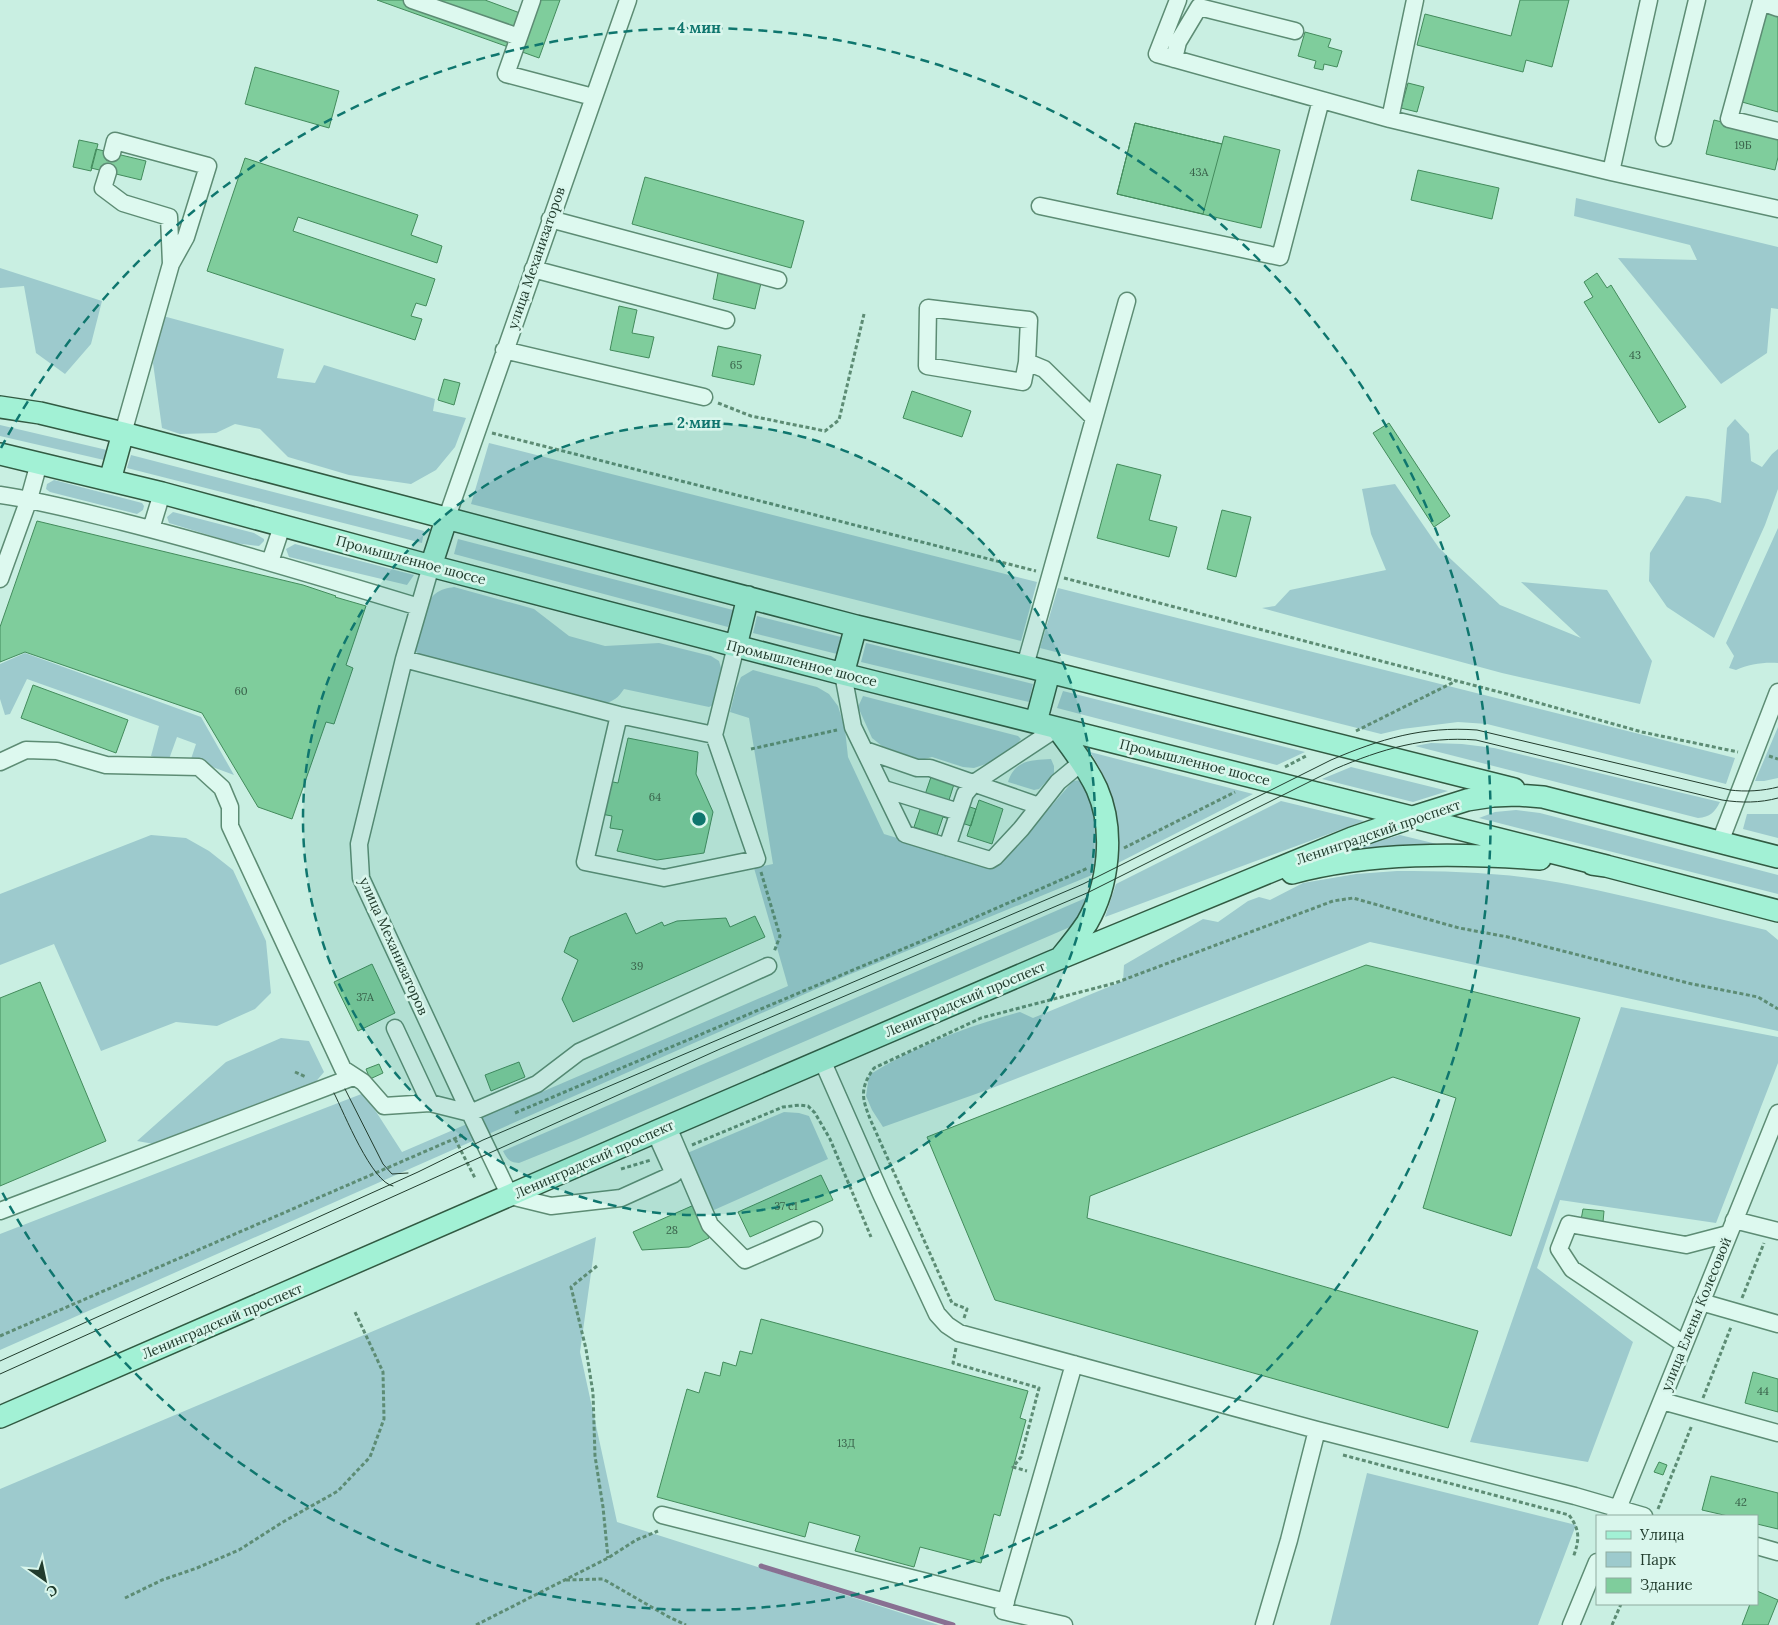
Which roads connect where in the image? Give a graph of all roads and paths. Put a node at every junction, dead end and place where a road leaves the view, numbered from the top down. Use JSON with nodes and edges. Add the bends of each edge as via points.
{"nodes":[{"id":1,"x":412,"y":0,"type":"edge"},
{"id":2,"x":532,"y":0,"type":"edge"},
{"id":3,"x":628,"y":0,"type":"edge"},
{"id":4,"x":1178,"y":0,"type":"edge"},
{"id":5,"x":1415,"y":0,"type":"edge"},
{"id":6,"x":1649,"y":0,"type":"edge"},
{"id":7,"x":1697,"y":0,"type":"edge"},
{"id":8,"x":1778,"y":8,"type":"edge"},
{"id":9,"x":1295,"y":31,"type":"dead end"},
{"id":10,"x":519,"y":37,"type":"junction"},
{"id":11,"x":1174,"y":59,"type":"junction"},
{"id":12,"x":593,"y":97,"type":"junction"},
{"id":13,"x":1321,"y":100,"type":"junction"},
{"id":14,"x":1390,"y":119,"type":"junction"},
{"id":15,"x":1778,"y":131,"type":"edge"},
{"id":16,"x":1664,"y":138,"type":"dead end"},
{"id":17,"x":112,"y":153,"type":"dead end"},
{"id":18,"x":108,"y":172,"type":"dead end"},
{"id":19,"x":1611,"y":172,"type":"junction"},
{"id":20,"x":1040,"y":206,"type":"dead end"},
{"id":21,"x":1778,"y":209,"type":"edge"},
{"id":22,"x":550,"y":219,"type":"junction"},
{"id":23,"x":171,"y":264,"type":"junction"},
{"id":24,"x":533,"y":269,"type":"junction"},
{"id":25,"x":778,"y":280,"type":"dead end"},
{"id":26,"x":1126,"y":301,"type":"dead end"},
{"id":27,"x":864,"y":314,"type":"dead end"},
{"id":28,"x":726,"y":320,"type":"dead end"},
{"id":29,"x":504,"y":350,"type":"junction"},
{"id":30,"x":1027,"y":362,"type":"junction"},
{"id":31,"x":704,"y":397,"type":"joint"},
{"id":32,"x":0,"y":407,"type":"edge"},
{"id":33,"x":1094,"y":418,"type":"junction"},
{"id":34,"x":477,"y":429,"type":"junction"},
{"id":35,"x":123,"y":433,"type":"junction"},
{"id":36,"x":0,"y":454,"type":"edge"},
{"id":37,"x":39,"y":462,"type":"junction"},
{"id":38,"x":110,"y":480,"type":"junction"},
{"id":39,"x":162,"y":493,"type":"junction"},
{"id":40,"x":0,"y":495,"type":"edge"},
{"id":41,"x":29,"y":499,"type":"junction"},
{"id":42,"x":446,"y":518,"type":"junction"},
{"id":43,"x":282,"y":526,"type":"junction"},
{"id":44,"x":151,"y":529,"type":"junction"},
{"id":45,"x":270,"y":562,"type":"junction"},
{"id":46,"x":431,"y":566,"type":"junction"},
{"id":47,"x":1051,"y":574,"type":"junction"},
{"id":48,"x":0,"y":579,"type":"edge"},
{"id":49,"x":748,"y":597,"type":"junction"},
{"id":50,"x":419,"y":607,"type":"junction"},
{"id":51,"x":856,"y":626,"type":"junction"},
{"id":52,"x":736,"y":646,"type":"junction"},
{"id":53,"x":404,"y":659,"type":"junction"},
{"id":54,"x":1024,"y":666,"type":"junction"},
{"id":55,"x":1049,"y":672,"type":"junction"},
{"id":56,"x":843,"y":674,"type":"junction"},
{"id":57,"x":1456,"y":680,"type":"junction"},
{"id":58,"x":1778,"y":692,"type":"edge"},
{"id":59,"x":619,"y":715,"type":"junction"},
{"id":60,"x":1036,"y":722,"type":"junction"},
{"id":61,"x":852,"y":727,"type":"junction"},
{"id":62,"x":1057,"y":728,"type":"junction"},
{"id":63,"x":714,"y":735,"type":"junction"},
{"id":64,"x":1332,"y":743,"type":"junction"},
{"id":65,"x":1026,"y":748,"type":"junction"},
{"id":66,"x":751,"y":749,"type":"dead end"},
{"id":67,"x":865,"y":750,"type":"junction"},
{"id":68,"x":1753,"y":754,"type":"junction"},
{"id":69,"x":1778,"y":759,"type":"edge"},
{"id":70,"x":0,"y":762,"type":"edge"},
{"id":71,"x":1082,"y":762,"type":"junction"},
{"id":72,"x":1261,"y":779,"type":"junction"},
{"id":73,"x":974,"y":783,"type":"junction"},
{"id":74,"x":884,"y":789,"type":"junction"},
{"id":75,"x":1236,"y":791,"type":"dead end"},
{"id":76,"x":1543,"y":797,"type":"junction"},
{"id":77,"x":1039,"y":806,"type":"junction"},
{"id":78,"x":959,"y":812,"type":"junction"},
{"id":79,"x":1413,"y":817,"type":"junction"},
{"id":80,"x":1720,"y":842,"type":"junction"},
{"id":81,"x":947,"y":847,"type":"junction"},
{"id":82,"x":1778,"y":857,"type":"edge"},
{"id":83,"x":1106,"y":858,"type":"junction"},
{"id":84,"x":757,"y":859,"type":"junction"},
{"id":85,"x":1606,"y":866,"type":"junction"},
{"id":86,"x":1188,"y":904,"type":"junction"},
{"id":87,"x":1778,"y":911,"type":"edge"},
{"id":88,"x":1061,"y":958,"type":"junction"},
{"id":89,"x":768,"y":966,"type":"joint"},
{"id":90,"x":1778,"y":1009,"type":"edge"},
{"id":91,"x":395,"y":1028,"type":"dead end"},
{"id":92,"x":822,"y":1060,"type":"junction"},
{"id":93,"x":353,"y":1077,"type":"junction"},
{"id":94,"x":430,"y":1103,"type":"junction"},
{"id":95,"x":470,"y":1113,"type":"junction"},
{"id":96,"x":1778,"y":1113,"type":"edge"},
{"id":97,"x":514,"y":1114,"type":"dead end"},
{"id":98,"x":478,"y":1129,"type":"junction"},
{"id":99,"x":662,"y":1129,"type":"junction"},
{"id":100,"x":455,"y":1139,"type":"junction"},
{"id":101,"x":672,"y":1153,"type":"junction"},
{"id":102,"x":615,"y":1170,"type":"dead end"},
{"id":103,"x":475,"y":1178,"type":"dead end"},
{"id":104,"x":510,"y":1196,"type":"junction"},
{"id":105,"x":0,"y":1211,"type":"edge"},
{"id":106,"x":1731,"y":1227,"type":"junction"},
{"id":107,"x":814,"y":1230,"type":"dead end"},
{"id":108,"x":1774,"y":1230,"type":"edge"},
{"id":109,"x":871,"y":1237,"type":"dead end"},
{"id":110,"x":597,"y":1266,"type":"dead end"},
{"id":111,"x":1701,"y":1302,"type":"junction"},
{"id":112,"x":355,"y":1312,"type":"dead end"},
{"id":113,"x":1737,"y":1312,"type":"junction"},
{"id":114,"x":1778,"y":1324,"type":"edge"},
{"id":115,"x":959,"y":1333,"type":"junction"},
{"id":116,"x":0,"y":1336,"type":"edge"},
{"id":117,"x":1684,"y":1344,"type":"junction"},
{"id":118,"x":1074,"y":1364,"type":"junction"},
{"id":119,"x":1662,"y":1401,"type":"junction"},
{"id":120,"x":1697,"y":1411,"type":"junction"},
{"id":121,"x":0,"y":1417,"type":"edge"},
{"id":122,"x":1317,"y":1430,"type":"junction"},
{"id":123,"x":1778,"y":1433,"type":"edge"},
{"id":124,"x":1334,"y":1453,"type":"dead end"},
{"id":125,"x":1043,"y":1476,"type":"junction"},
{"id":126,"x":1617,"y":1512,"type":"edge"},
{"id":127,"x":662,"y":1514,"type":"dead end"},
{"id":128,"x":1637,"y":1515,"type":"edge"},
{"id":129,"x":1656,"y":1515,"type":"edge"},
{"id":130,"x":658,"y":1531,"type":"dead end"},
{"id":131,"x":1758,"y":1546,"type":"edge"},
{"id":132,"x":1778,"y":1552,"type":"edge"},
{"id":133,"x":608,"y":1558,"type":"junction"},
{"id":134,"x":1573,"y":1558,"type":"dead end"},
{"id":135,"x":1596,"y":1564,"type":"edge"},
{"id":136,"x":566,"y":1580,"type":"junction"},
{"id":137,"x":124,"y":1598,"type":"dead end"},
{"id":138,"x":1006,"y":1602,"type":"junction"},
{"id":139,"x":1621,"y":1605,"type":"edge"},
{"id":140,"x":476,"y":1625,"type":"edge"},
{"id":141,"x":686,"y":1625,"type":"edge"},
{"id":142,"x":1064,"y":1625,"type":"edge"},
{"id":143,"x":1264,"y":1625,"type":"edge"},
{"id":144,"x":1571,"y":1625,"type":"edge"},
{"id":145,"x":1612,"y":1625,"type":"edge"}],
"edges":[{"from":1,"to":10,"type":"street"},
{"from":2,"to":10,"type":"street"},
{"from":3,"to":12,"type":"street","name":"улица Механизаторов"},
{"from":4,"to":11,"type":"street","via":[[1157,54]]},
{"from":5,"to":14,"type":"street"},
{"from":6,"to":19,"type":"street"},
{"from":7,"to":16,"type":"street"},
{"from":8,"to":15,"type":"street","via":[[1761,2],[1729,119]]},
{"from":9,"to":11,"type":"street","via":[[1199,7],[1178,42]]},
{"from":10,"to":12,"type":"street","via":[[506,74]]},
{"from":11,"to":13,"type":"street"},
{"from":12,"to":22,"type":"street","name":"улица Механизаторов"},
{"from":13,"to":14,"type":"street"},
{"from":13,"to":20,"type":"street","via":[[1280,257]]},
{"from":14,"to":19,"type":"street"},
{"from":17,"to":23,"type":"street","via":[[115,142],[208,166],[186,237]]},
{"from":18,"to":23,"type":"street","via":[[103,188],[123,202],[169,217]]},
{"from":19,"to":21,"type":"street"},
{"from":22,"to":24,"type":"street","name":"улица Механизаторов"},
{"from":22,"to":25,"type":"street"},
{"from":23,"to":35,"type":"street"},
{"from":24,"to":28,"type":"street"},
{"from":24,"to":29,"type":"street","name":"улица Механизаторов"},
{"from":26,"to":33,"type":"street"},
{"from":27,"to":31,"type":"path","via":[[838,420],[826,431],[752,416]]},
{"from":29,"to":31,"type":"street"},
{"from":29,"to":34,"type":"street","name":"улица Механизаторов"},
{"from":30,"to":30,"type":"street","via":[[1023,382],[927,366],[928,308],[1029,320]]},
{"from":30,"to":33,"type":"street","via":[[1044,369]]},
{"from":32,"to":35,"type":"main road"},
{"from":33,"to":47,"type":"street"},
{"from":34,"to":42,"type":"street","name":"улица Механизаторов"},
{"from":34,"to":47,"type":"path"},
{"from":35,"to":38,"type":"main road"},
{"from":35,"to":42,"type":"main road"},
{"from":36,"to":37,"type":"main road","name":"Промышленное шоссе"},
{"from":37,"to":38,"type":"main road","name":"Промышленное шоссе"},
{"from":37,"to":41,"type":"street"},
{"from":38,"to":39,"type":"main road","name":"Промышленное шоссе"},
{"from":39,"to":43,"type":"main road","name":"Промышленное шоссе"},
{"from":39,"to":44,"type":"street"},
{"from":40,"to":41,"type":"street"},
{"from":41,"to":44,"type":"street"},
{"from":41,"to":48,"type":"street"},
{"from":42,"to":46,"type":"main road"},
{"from":42,"to":49,"type":"main road"},
{"from":43,"to":45,"type":"street"},
{"from":43,"to":46,"type":"main road","name":"Промышленное шоссе"},
{"from":44,"to":45,"type":"street"},
{"from":45,"to":50,"type":"street"},
{"from":46,"to":50,"type":"street","name":"улица Механизаторов"},
{"from":46,"to":52,"type":"main road","name":"Промышленное шоссе"},
{"from":47,"to":54,"type":"street"},
{"from":47,"to":57,"type":"path"},
{"from":49,"to":51,"type":"main road"},
{"from":49,"to":52,"type":"main road"},
{"from":50,"to":53,"type":"street","name":"улица Механизаторов"},
{"from":51,"to":54,"type":"main road"},
{"from":51,"to":56,"type":"main road"},
{"from":52,"to":56,"type":"main road","name":"Промышленное шоссе"},
{"from":52,"to":63,"type":"street"},
{"from":53,"to":59,"type":"street"},
{"from":53,"to":95,"type":"street","name":"улица Механизаторов","via":[[358,844],[361,878]]},
{"from":54,"to":55,"type":"main road"},
{"from":55,"to":60,"type":"main road"},
{"from":55,"to":64,"type":"main road"},
{"from":56,"to":60,"type":"main road","name":"Промышленное шоссе"},
{"from":56,"to":61,"type":"street"},
{"from":57,"to":64,"type":"path"},
{"from":57,"to":68,"type":"path","via":[[1642,732]]},
{"from":58,"to":68,"type":"street"},
{"from":59,"to":63,"type":"street"},
{"from":59,"to":84,"type":"street","via":[[585,862],[664,878]]},
{"from":60,"to":62,"type":"main road","name":"Промышленное шоссе"},
{"from":60,"to":65,"type":"street"},
{"from":61,"to":66,"type":"path"},
{"from":61,"to":67,"type":"street"},
{"from":62,"to":65,"type":"street"},
{"from":62,"to":71,"type":"main road"},
{"from":62,"to":72,"type":"main road","name":"Промышленное шоссе"},
{"from":63,"to":84,"type":"street"},
{"from":64,"to":72,"type":"path"},
{"from":64,"to":76,"type":"main road"},
{"from":65,"to":73,"type":"street"},
{"from":67,"to":73,"type":"street"},
{"from":67,"to":74,"type":"street"},
{"from":68,"to":69,"type":"path"},
{"from":68,"to":80,"type":"street"},
{"from":70,"to":93,"type":"street","via":[[26,750],[57,751],[106,765],[199,767],[222,788],[230,807],[230,826],[343,1069]]},
{"from":71,"to":77,"type":"street","via":[[1058,782]]},
{"from":71,"to":83,"type":"main road","via":[[1103,806],[1107,822]]},
{"from":72,"to":79,"type":"main road","name":"Промышленное шоссе"},
{"from":73,"to":77,"type":"street"},
{"from":73,"to":78,"type":"street","via":[[965,794]]},
{"from":74,"to":78,"type":"street"},
{"from":74,"to":81,"type":"street","via":[[905,834]]},
{"from":75,"to":83,"type":"path"},
{"from":76,"to":79,"type":"main road","name":"Ленинградский проспект","via":[[1493,796],[1467,800]]},
{"from":76,"to":80,"type":"main road","name":"Ленинградский проспект"},
{"from":77,"to":81,"type":"street","via":[[995,858],[990,860]]},
{"from":78,"to":81,"type":"street"},
{"from":79,"to":85,"type":"main road","name":"Промышленное шоссе"},
{"from":79,"to":86,"type":"main road","name":"Ленинградский проспект"},
{"from":80,"to":82,"type":"main road","name":"Ленинградский проспект"},
{"from":83,"to":88,"type":"main road","via":[[1095,904],[1082,930]]},
{"from":83,"to":97,"type":"path","via":[[925,939]]},
{"from":84,"to":89,"type":"path","via":[[780,936]]},
{"from":85,"to":86,"type":"main road","name":"Ленинградский проспект","via":[[1506,856],[1357,861],[1307,869]]},
{"from":85,"to":87,"type":"main road","name":"Ленинградский проспект"},
{"from":86,"to":88,"type":"main road","name":"Ленинградский проспект"},
{"from":88,"to":92,"type":"main road","name":"Ленинградский проспект"},
{"from":89,"to":95,"type":"street","via":[[579,1052],[537,1084]]},
{"from":90,"to":115,"type":"path","via":[[1758,997],[1459,928],[1353,898],[1333,901],[1115,983],[980,1018],[874,1068],[865,1080],[863,1092],[871,1122],[952,1303],[967,1309]]},
{"from":91,"to":94,"type":"street"},
{"from":92,"to":99,"type":"main road","name":"Ленинградский проспект"},
{"from":92,"to":115,"type":"street","via":[[937,1314]]},
{"from":93,"to":94,"type":"street","via":[[363,1082],[384,1106]]},
{"from":93,"to":105,"type":"street"},
{"from":94,"to":95,"type":"street"},
{"from":95,"to":98,"type":"street","name":"улица Механизаторов"},
{"from":96,"to":106,"type":"street","name":"улица Елены Колесовой"},
{"from":98,"to":100,"type":"path"},
{"from":98,"to":104,"type":"street","name":"улица Механизаторов"},
{"from":99,"to":101,"type":"street"},
{"from":99,"to":104,"type":"main road","name":"Ленинградский проспект"},
{"from":100,"to":103,"type":"path"},
{"from":100,"to":116,"type":"path"},
{"from":101,"to":102,"type":"path"},
{"from":101,"to":104,"type":"street","via":[[674,1174],[621,1198],[551,1206]]},
{"from":101,"to":107,"type":"street","via":[[710,1225],[745,1260]]},
{"from":101,"to":109,"type":"path","via":[[783,1107],[808,1106],[830,1139]]},
{"from":104,"to":121,"type":"main road","name":"Ленинградский проспект"},
{"from":106,"to":108,"type":"street"},
{"from":106,"to":111,"type":"street","name":"улица Елены Колесовой"},
{"from":106,"to":117,"type":"street","via":[[1686,1245],[1569,1224],[1558,1248],[1572,1269]]},
{"from":108,"to":113,"type":"path"},
{"from":110,"to":133,"type":"path","via":[[571,1287],[593,1393],[595,1456]]},
{"from":111,"to":113,"type":"street"},
{"from":111,"to":117,"type":"street","name":"улица Елены Колесовой"},
{"from":112,"to":137,"type":"path","via":[[383,1372],[384,1419],[370,1457],[338,1491],[239,1550]]},
{"from":113,"to":114,"type":"street"},
{"from":113,"to":120,"type":"path"},
{"from":115,"to":118,"type":"street"},
{"from":115,"to":125,"type":"path","via":[[953,1363],[1039,1388],[1021,1457],[1013,1467]]},
{"from":117,"to":119,"type":"street","name":"улица Елены Колесовой"},
{"from":118,"to":122,"type":"street"},
{"from":118,"to":125,"type":"street"},
{"from":119,"to":120,"type":"street"},
{"from":119,"to":126,"type":"street","name":"улица Елены Колесовой"},
{"from":120,"to":123,"type":"street"},
{"from":120,"to":129,"type":"path"},
{"from":122,"to":126,"type":"street"},
{"from":122,"to":143,"type":"street"},
{"from":124,"to":134,"type":"path","via":[[1569,1515],[1579,1540]]},
{"from":125,"to":138,"type":"street"},
{"from":126,"to":128,"type":"street"},
{"from":127,"to":138,"type":"street"},
{"from":130,"to":133,"type":"path","via":[[636,1540]]},
{"from":131,"to":132,"type":"street"},
{"from":133,"to":136,"type":"path"},
{"from":135,"to":144,"type":"street"},
{"from":136,"to":140,"type":"path"},
{"from":136,"to":141,"type":"path","via":[[603,1580]]},
{"from":138,"to":142,"type":"street","via":[[1003,1611]]},
{"from":139,"to":145,"type":"path"}]}
